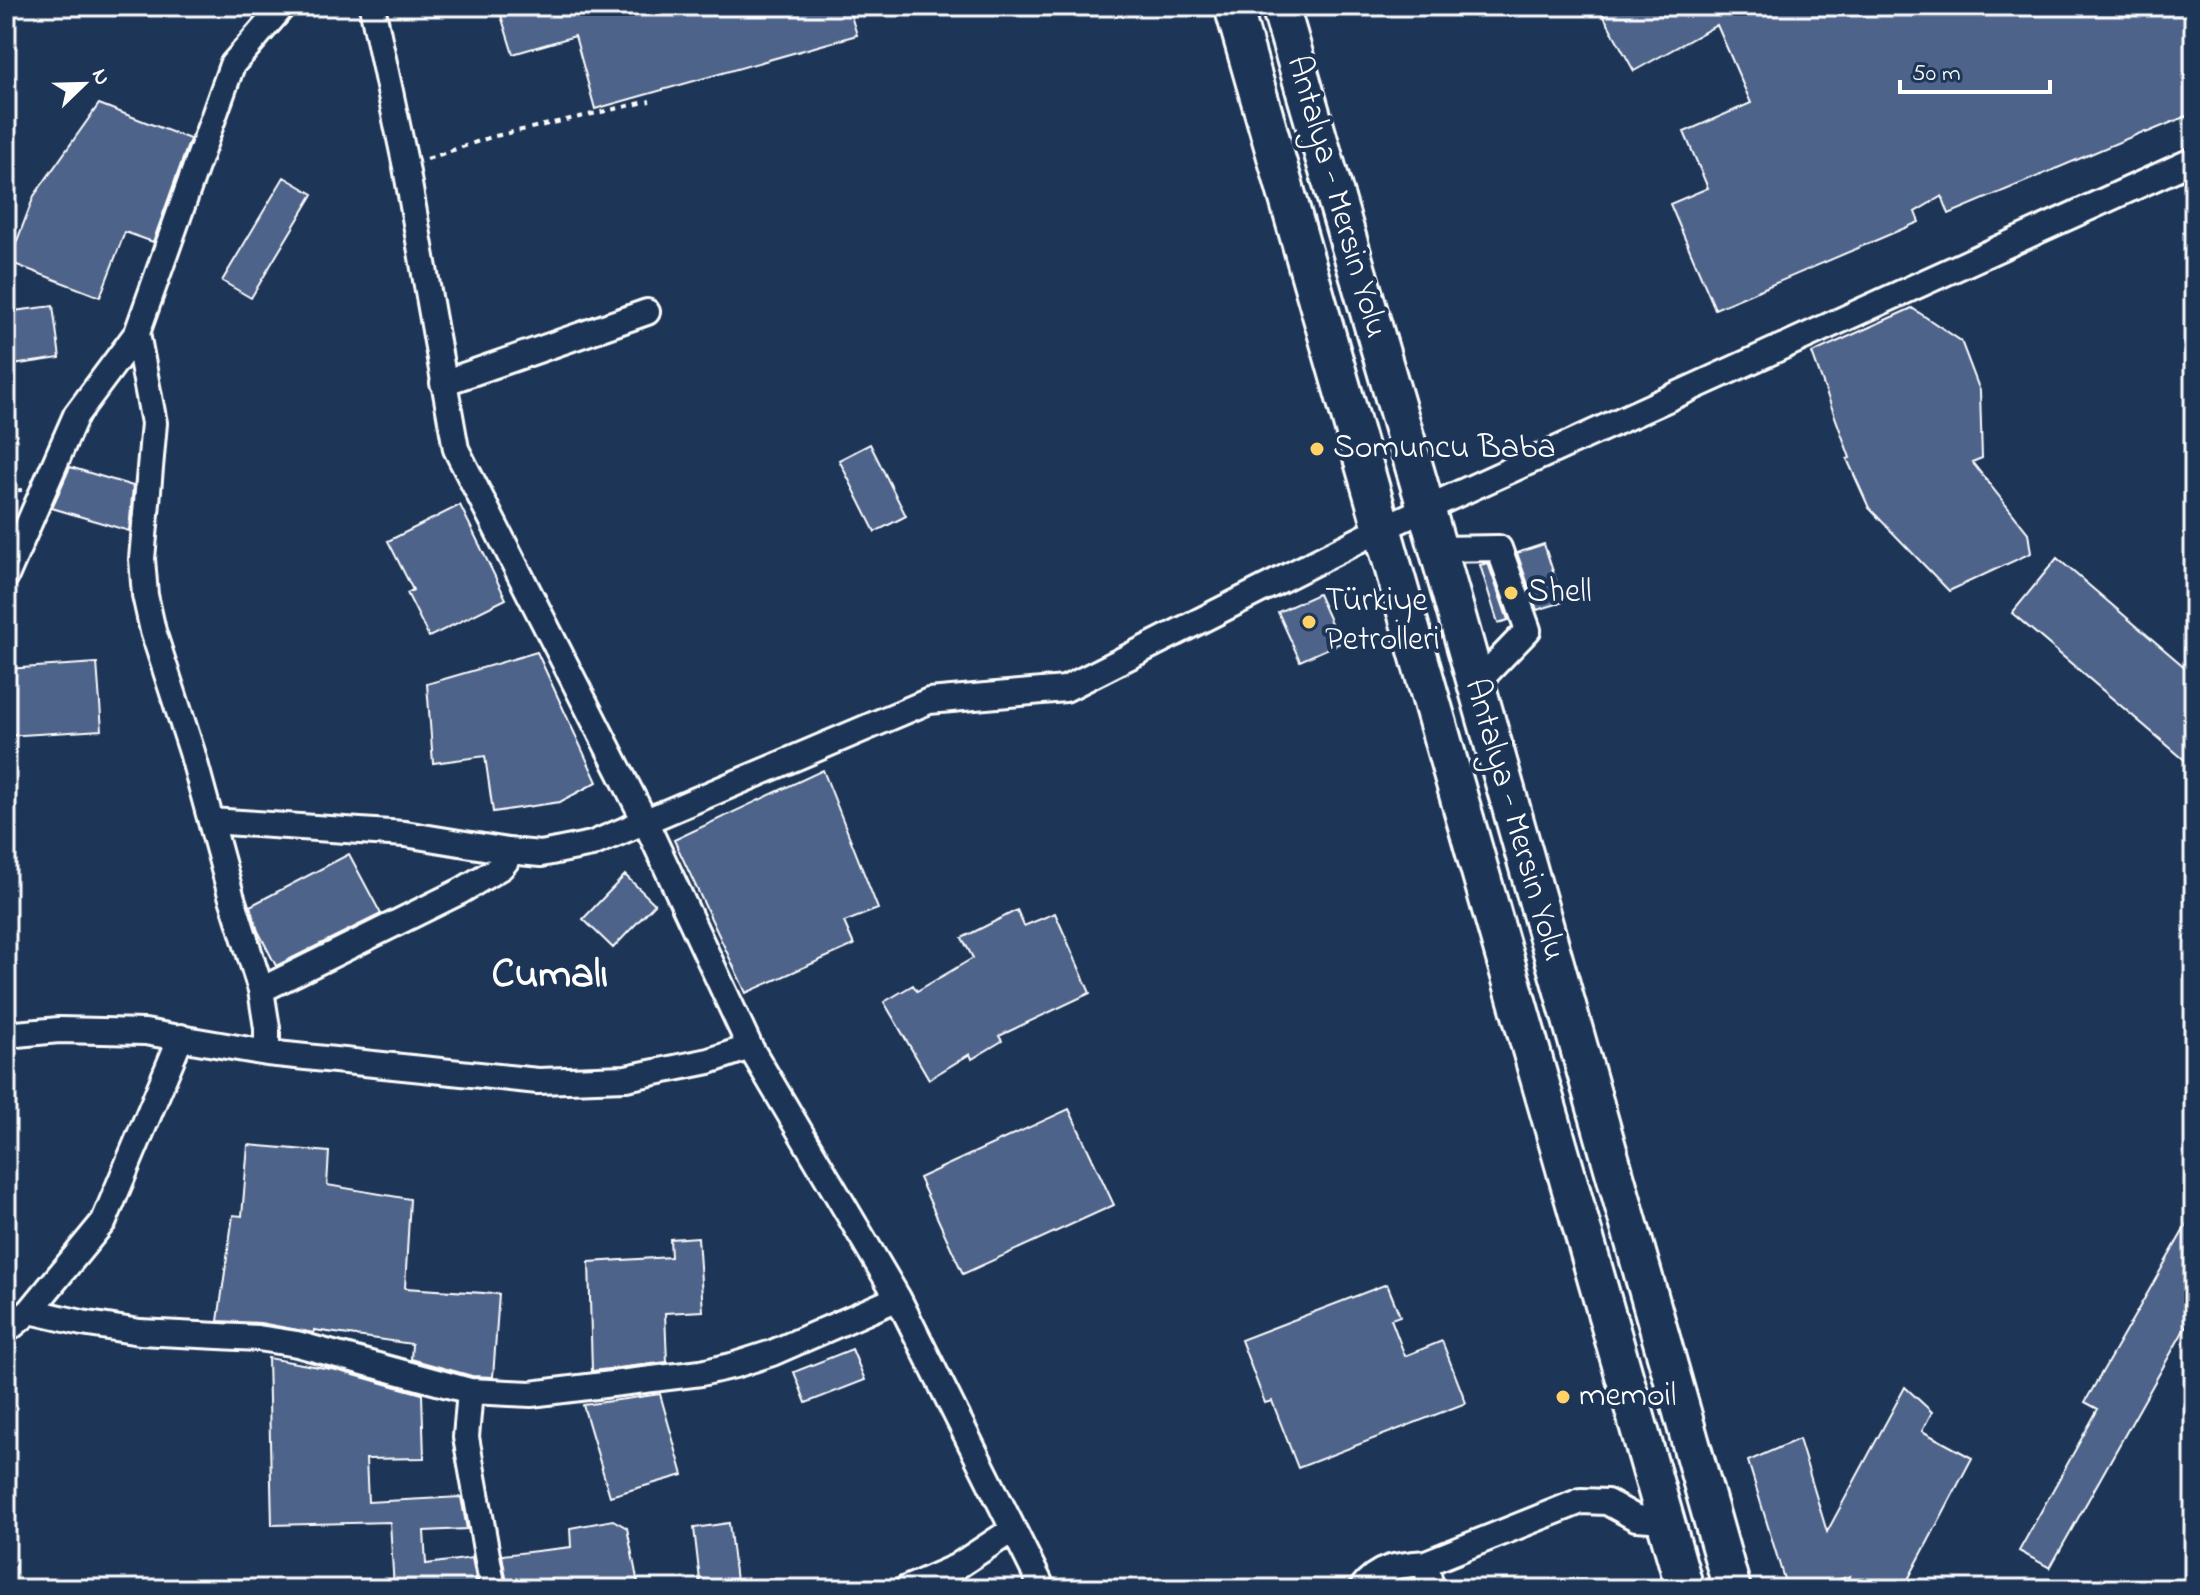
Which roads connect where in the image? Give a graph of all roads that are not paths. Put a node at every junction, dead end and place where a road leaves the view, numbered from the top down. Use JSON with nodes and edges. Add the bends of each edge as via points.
{"nodes":[{"id":1,"x":283,"y":6,"type":"edge"},
{"id":2,"x":372,"y":6,"type":"edge"},
{"id":3,"x":1233,"y":6,"type":"edge"},
{"id":4,"x":1280,"y":6,"type":"edge"},
{"id":5,"x":2194,"y":160,"type":"edge"},
{"id":6,"x":647,"y":312,"type":"dead end"},
{"id":7,"x":137,"y":333,"type":"junction"},
{"id":8,"x":443,"y":383,"type":"junction"},
{"id":9,"x":1426,"y":509,"type":"junction"},
{"id":10,"x":1383,"y":528,"type":"junction"},
{"id":11,"x":1438,"y":549,"type":"junction"},
{"id":12,"x":6,"y":576,"type":"edge"},
{"id":13,"x":1476,"y":684,"type":"junction"},
{"id":14,"x":211,"y":821,"type":"junction"},
{"id":15,"x":645,"y":821,"type":"junction"},
{"id":16,"x":508,"y":851,"type":"junction"},
{"id":17,"x":261,"y":990,"type":"junction"},
{"id":18,"x":6,"y":1035,"type":"edge"},
{"id":19,"x":181,"y":1037,"type":"junction"},
{"id":20,"x":750,"y":1047,"type":"junction"},
{"id":21,"x":267,"y":1053,"type":"junction"},
{"id":22,"x":898,"y":1298,"type":"junction"},
{"id":23,"x":30,"y":1311,"type":"junction"},
{"id":24,"x":6,"y":1331,"type":"edge"},
{"id":25,"x":470,"y":1391,"type":"junction"},
{"id":26,"x":1665,"y":1520,"type":"junction"},
{"id":27,"x":1012,"y":1530,"type":"junction"},
{"id":28,"x":1426,"y":1563,"type":"junction"},
{"id":29,"x":493,"y":1589,"type":"edge"},
{"id":30,"x":906,"y":1589,"type":"edge"},
{"id":31,"x":1043,"y":1589,"type":"edge"},
{"id":32,"x":1361,"y":1589,"type":"edge"},
{"id":33,"x":1431,"y":1589,"type":"edge"},
{"id":34,"x":1685,"y":1589,"type":"edge"},
{"id":35,"x":1732,"y":1589,"type":"edge"}],
"edges":[{"from":1,"to":7,"type":"street","via":[[232,65]]},
{"from":2,"to":8,"type":"street"},
{"from":3,"to":10,"type":"highway","name":"Antalya - Mersin Yolu"},
{"from":4,"to":9,"type":"highway","name":"Antalya - Mersin Yolu"},
{"from":5,"to":9,"type":"street"},
{"from":6,"to":8,"type":"street"},
{"from":7,"to":12,"type":"street","via":[[76,415]]},
{"from":7,"to":14,"type":"street","via":[[154,423],[142,559],[145,595]]},
{"from":8,"to":15,"type":"street","via":[[456,449]]},
{"from":9,"to":10,"type":"street"},
{"from":9,"to":11,"type":"highway","name":"Antalya - Mersin Yolu"},
{"from":10,"to":15,"type":"street","via":[[1065,689],[929,701]]},
{"from":10,"to":26,"type":"highway","name":"Antalya - Mersin Yolu"},
{"from":11,"to":13,"type":"highway","name":"Antalya - Mersin Yolu"},
{"from":11,"to":13,"type":"street","via":[[1499,548],[1528,630]]},
{"from":13,"to":35,"type":"highway","name":"Antalya - Mersin Yolu"},
{"from":14,"to":16,"type":"street","via":[[405,834]]},
{"from":14,"to":17,"type":"street"},
{"from":15,"to":16,"type":"street","via":[[566,850]]},
{"from":15,"to":20,"type":"street"},
{"from":16,"to":17,"type":"street","via":[[501,867],[461,891]]},
{"from":17,"to":21,"type":"street"},
{"from":18,"to":19,"type":"street","via":[[101,1030]]},
{"from":19,"to":21,"type":"street"},
{"from":19,"to":23,"type":"street","via":[[104,1221]]},
{"from":20,"to":21,"type":"street","via":[[666,1072],[582,1082]]},
{"from":20,"to":22,"type":"street"},
{"from":22,"to":25,"type":"street","via":[[772,1353],[701,1373],[531,1394]]},
{"from":22,"to":27,"type":"street"},
{"from":23,"to":24,"type":"street"},
{"from":23,"to":25,"type":"street","via":[[140,1332],[297,1344]]},
{"from":25,"to":29,"type":"street","via":[[466,1437]]},
{"from":26,"to":28,"type":"street","via":[[1636,1518],[1607,1502],[1581,1501]]},
{"from":26,"to":34,"type":"highway","name":"Antalya - Mersin Yolu"},
{"from":27,"to":30,"type":"street","via":[[956,1567]]},
{"from":27,"to":31,"type":"street"},
{"from":28,"to":32,"type":"street","via":[[1382,1570]]},
{"from":28,"to":33,"type":"street"}]}
